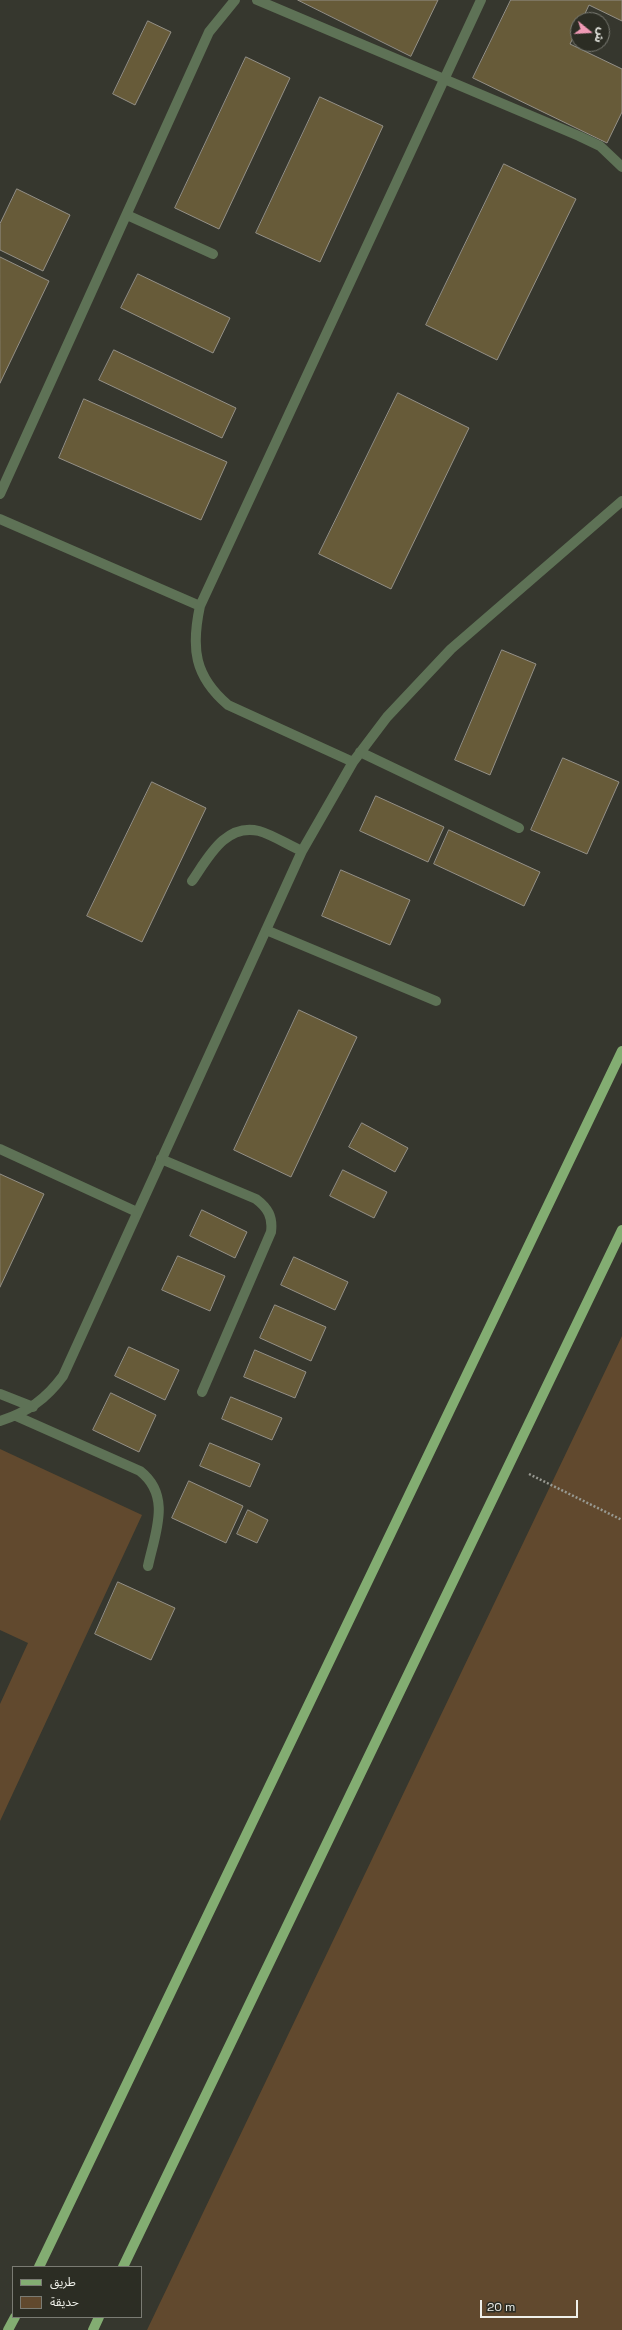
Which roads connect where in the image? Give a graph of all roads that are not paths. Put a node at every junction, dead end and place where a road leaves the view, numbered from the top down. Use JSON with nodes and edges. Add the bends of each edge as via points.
{"nodes":[{"id":1,"x":235,"y":0,"type":"edge"},
{"id":2,"x":257,"y":0,"type":"edge"},
{"id":3,"x":481,"y":0,"type":"edge"},
{"id":4,"x":443,"y":80,"type":"junction"},
{"id":5,"x":622,"y":167,"type":"edge"},
{"id":6,"x":126,"y":215,"type":"junction"},
{"id":7,"x":213,"y":254,"type":"dead end"},
{"id":8,"x":0,"y":494,"type":"edge"},
{"id":9,"x":622,"y":501,"type":"edge"},
{"id":10,"x":0,"y":519,"type":"edge"},
{"id":11,"x":200,"y":606,"type":"junction"},
{"id":12,"x":360,"y":752,"type":"junction"},
{"id":13,"x":353,"y":762,"type":"junction"},
{"id":14,"x":519,"y":828,"type":"dead end"},
{"id":15,"x":302,"y":851,"type":"junction"},
{"id":16,"x":192,"y":881,"type":"dead end"},
{"id":17,"x":266,"y":930,"type":"junction"},
{"id":18,"x":436,"y":1001,"type":"dead end"},
{"id":19,"x":622,"y":1052,"type":"edge"},
{"id":20,"x":0,"y":1149,"type":"edge"},
{"id":21,"x":161,"y":1160,"type":"junction"},
{"id":22,"x":137,"y":1212,"type":"junction"},
{"id":23,"x":622,"y":1230,"type":"edge"},
{"id":24,"x":202,"y":1392,"type":"dead end"},
{"id":25,"x":0,"y":1394,"type":"edge"},
{"id":26,"x":33,"y":1407,"type":"junction"},
{"id":27,"x":16,"y":1416,"type":"junction"},
{"id":28,"x":0,"y":1421,"type":"edge"},
{"id":29,"x":148,"y":1566,"type":"dead end"},
{"id":30,"x":39,"y":2266,"type":"edge"},
{"id":31,"x":123,"y":2266,"type":"edge"},
{"id":32,"x":14,"y":2318,"type":"edge"},
{"id":33,"x":99,"y":2318,"type":"edge"},
{"id":34,"x":8,"y":2330,"type":"edge"},
{"id":35,"x":93,"y":2330,"type":"edge"}],
"edges":[{"from":1,"to":6,"type":"lane","via":[[209,32]]},
{"from":2,"to":4,"type":"lane"},
{"from":3,"to":4,"type":"lane"},
{"from":4,"to":5,"type":"lane","via":[[600,146]]},
{"from":4,"to":11,"type":"lane"},
{"from":6,"to":7,"type":"lane"},
{"from":6,"to":8,"type":"lane"},
{"from":9,"to":12,"type":"lane","via":[[451,649],[402,701]]},
{"from":10,"to":11,"type":"lane"},
{"from":11,"to":13,"type":"lane","via":[[195,644],[204,678],[214,692],[228,704]]},
{"from":12,"to":13,"type":"lane"},
{"from":12,"to":14,"type":"lane"},
{"from":13,"to":15,"type":"lane"},
{"from":15,"to":16,"type":"lane","via":[[260,831],[236,832],[216,846]]},
{"from":15,"to":17,"type":"lane"},
{"from":17,"to":18,"type":"lane"},
{"from":17,"to":21,"type":"lane"},
{"from":19,"to":30,"type":"main road"},
{"from":20,"to":22,"type":"lane"},
{"from":21,"to":22,"type":"lane"},
{"from":21,"to":24,"type":"lane","via":[[256,1199],[264,1205],[272,1222],[271,1232]]},
{"from":22,"to":26,"type":"lane","via":[[63,1376],[45,1398]]},
{"from":23,"to":31,"type":"main road"},
{"from":25,"to":26,"type":"lane"},
{"from":26,"to":27,"type":"lane"},
{"from":27,"to":28,"type":"lane"},
{"from":27,"to":29,"type":"lane","via":[[140,1471],[149,1478],[156,1488],[159,1511]]},
{"from":32,"to":34,"type":"main road"},
{"from":33,"to":35,"type":"main road"}]}
